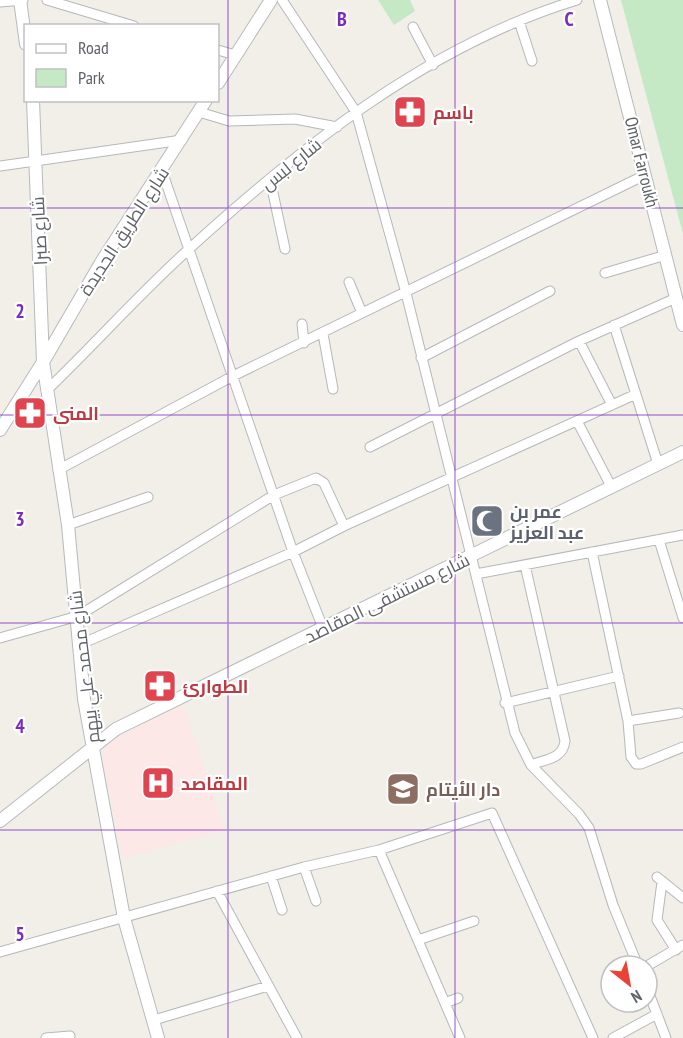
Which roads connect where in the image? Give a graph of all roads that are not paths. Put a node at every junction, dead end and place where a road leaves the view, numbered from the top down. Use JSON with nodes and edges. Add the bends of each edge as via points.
{"nodes":[{"id":1,"x":21,"y":0,"type":"edge"},
{"id":2,"x":47,"y":0,"type":"edge"},
{"id":3,"x":271,"y":0,"type":"edge"},
{"id":4,"x":282,"y":0,"type":"edge"},
{"id":5,"x":577,"y":0,"type":"edge"},
{"id":6,"x":600,"y":0,"type":"edge"},
{"id":7,"x":0,"y":2,"type":"edge"},
{"id":8,"x":519,"y":21,"type":"junction"},
{"id":9,"x":127,"y":24,"type":"edge"},
{"id":10,"x":24,"y":26,"type":"edge"},
{"id":11,"x":413,"y":27,"type":"dead end"},
{"id":12,"x":219,"y":50,"type":"edge"},
{"id":13,"x":235,"y":55,"type":"junction"},
{"id":14,"x":532,"y":61,"type":"dead end"},
{"id":15,"x":433,"y":65,"type":"junction"},
{"id":16,"x":219,"y":81,"type":"edge"},
{"id":17,"x":33,"y":102,"type":"edge"},
{"id":18,"x":205,"y":102,"type":"edge"},
{"id":19,"x":199,"y":112,"type":"junction"},
{"id":20,"x":356,"y":112,"type":"junction"},
{"id":21,"x":337,"y":127,"type":"junction"},
{"id":22,"x":182,"y":140,"type":"junction"},
{"id":23,"x":34,"y":160,"type":"junction"},
{"id":24,"x":0,"y":165,"type":"edge"},
{"id":25,"x":162,"y":171,"type":"junction"},
{"id":26,"x":645,"y":175,"type":"junction"},
{"id":27,"x":270,"y":179,"type":"junction"},
{"id":28,"x":285,"y":249,"type":"dead end"},
{"id":29,"x":188,"y":250,"type":"junction"},
{"id":30,"x":666,"y":255,"type":"junction"},
{"id":31,"x":605,"y":273,"type":"dead end"},
{"id":32,"x":350,"y":282,"type":"dead end"},
{"id":33,"x":550,"y":291,"type":"dead end"},
{"id":34,"x":406,"y":293,"type":"junction"},
{"id":35,"x":676,"y":298,"type":"junction"},
{"id":36,"x":362,"y":313,"type":"junction"},
{"id":37,"x":302,"y":324,"type":"dead end"},
{"id":38,"x":614,"y":325,"type":"junction"},
{"id":39,"x":683,"y":325,"type":"edge"},
{"id":40,"x":322,"y":334,"type":"junction"},
{"id":41,"x":579,"y":342,"type":"junction"},
{"id":42,"x":304,"y":343,"type":"junction"},
{"id":43,"x":421,"y":358,"type":"junction"},
{"id":44,"x":44,"y":362,"type":"junction"},
{"id":45,"x":232,"y":376,"type":"junction"},
{"id":46,"x":333,"y":389,"type":"dead end"},
{"id":47,"x":47,"y":390,"type":"junction"},
{"id":48,"x":634,"y":395,"type":"junction"},
{"id":49,"x":612,"y":405,"type":"junction"},
{"id":50,"x":435,"y":415,"type":"junction"},
{"id":51,"x":577,"y":421,"type":"junction"},
{"id":52,"x":0,"y":430,"type":"edge"},
{"id":53,"x":370,"y":447,"type":"dead end"},
{"id":54,"x":683,"y":452,"type":"edge"},
{"id":55,"x":658,"y":464,"type":"junction"},
{"id":56,"x":58,"y":470,"type":"junction"},
{"id":57,"x":452,"y":478,"type":"junction"},
{"id":58,"x":612,"y":488,"type":"junction"},
{"id":59,"x":274,"y":495,"type":"junction"},
{"id":60,"x":141,"y":496,"type":"dead end"},
{"id":61,"x":68,"y":525,"type":"junction"},
{"id":62,"x":344,"y":526,"type":"junction"},
{"id":63,"x":683,"y":535,"type":"edge"},
{"id":64,"x":659,"y":540,"type":"junction"},
{"id":65,"x":293,"y":552,"type":"junction"},
{"id":66,"x":592,"y":552,"type":"junction"},
{"id":67,"x":472,"y":557,"type":"junction"},
{"id":68,"x":525,"y":565,"type":"junction"},
{"id":69,"x":476,"y":574,"type":"junction"},
{"id":70,"x":78,"y":616,"type":"junction"},
{"id":71,"x":683,"y":618,"type":"edge"},
{"id":72,"x":324,"y":628,"type":"junction"},
{"id":73,"x":0,"y":638,"type":"edge"},
{"id":74,"x":81,"y":644,"type":"junction"},
{"id":75,"x":619,"y":676,"type":"junction"},
{"id":76,"x":554,"y":692,"type":"junction"},
{"id":77,"x":505,"y":703,"type":"junction"},
{"id":78,"x":679,"y":713,"type":"dead end"},
{"id":79,"x":628,"y":721,"type":"junction"},
{"id":80,"x":94,"y":747,"type":"junction"},
{"id":81,"x":683,"y":747,"type":"edge"},
{"id":82,"x":531,"y":765,"type":"junction"},
{"id":83,"x":0,"y":821,"type":"edge"},
{"id":84,"x":379,"y":850,"type":"junction"},
{"id":85,"x":304,"y":867,"type":"junction"},
{"id":86,"x":271,"y":876,"type":"junction"},
{"id":87,"x":217,"y":891,"type":"junction"},
{"id":88,"x":683,"y":898,"type":"edge"},
{"id":89,"x":315,"y":901,"type":"dead end"},
{"id":90,"x":282,"y":910,"type":"dead end"},
{"id":91,"x":124,"y":918,"type":"junction"},
{"id":92,"x":474,"y":921,"type":"dead end"},
{"id":93,"x":418,"y":940,"type":"junction"},
{"id":94,"x":679,"y":947,"type":"edge"},
{"id":95,"x":0,"y":952,"type":"edge"},
{"id":96,"x":633,"y":954,"type":"edge"},
{"id":97,"x":659,"y":959,"type":"edge"},
{"id":98,"x":268,"y":986,"type":"junction"},
{"id":99,"x":458,"y":998,"type":"dead end"},
{"id":100,"x":445,"y":1003,"type":"junction"},
{"id":101,"x":657,"y":1014,"type":"joint"},
{"id":102,"x":154,"y":1020,"type":"junction"},
{"id":103,"x":70,"y":1036,"type":"dead end"},
{"id":104,"x":46,"y":1038,"type":"edge"},
{"id":105,"x":158,"y":1038,"type":"edge"},
{"id":106,"x":297,"y":1038,"type":"edge"},
{"id":107,"x":460,"y":1038,"type":"edge"},
{"id":108,"x":592,"y":1038,"type":"edge"},
{"id":109,"x":613,"y":1038,"type":"edge"},
{"id":110,"x":666,"y":1038,"type":"edge"}],
"edges":[{"from":1,"to":7,"type":"street"},
{"from":1,"to":10,"type":"street"},
{"from":2,"to":9,"type":"street"},
{"from":3,"to":13,"type":"street"},
{"from":4,"to":20,"type":"street"},
{"from":5,"to":8,"type":"street","name":"شارع لبس"},
{"from":6,"to":26,"type":"street","name":"Omar Farroukh"},
{"from":8,"to":14,"type":"street"},
{"from":8,"to":15,"type":"street","name":"شارع لبس"},
{"from":11,"to":15,"type":"street"},
{"from":12,"to":13,"type":"street"},
{"from":13,"to":16,"type":"street"},
{"from":15,"to":20,"type":"street","name":"شارع لبس"},
{"from":17,"to":23,"type":"street","name":"شارع صبرا"},
{"from":18,"to":19,"type":"street","name":"شارع الطريق الجديدة"},
{"from":19,"to":21,"type":"street","via":[[229,121],[295,119]]},
{"from":19,"to":22,"type":"street","name":"شارع الطريق الجديدة"},
{"from":20,"to":21,"type":"street","name":"شارع لبس"},
{"from":20,"to":34,"type":"street"},
{"from":21,"to":27,"type":"street","name":"شارع لبس"},
{"from":22,"to":23,"type":"street"},
{"from":22,"to":25,"type":"street","name":"شارع الطريق الجديدة"},
{"from":23,"to":24,"type":"street"},
{"from":23,"to":44,"type":"street","name":"شارع صبرا"},
{"from":25,"to":29,"type":"street"},
{"from":25,"to":44,"type":"street","name":"شارع الطريق الجديدة","via":[[102,261]]},
{"from":26,"to":30,"type":"street","name":"Omar Farroukh"},
{"from":26,"to":34,"type":"street"},
{"from":27,"to":28,"type":"street"},
{"from":27,"to":29,"type":"street","name":"شارع لبس"},
{"from":29,"to":45,"type":"street"},
{"from":29,"to":47,"type":"street","name":"شارع لبس"},
{"from":30,"to":31,"type":"street"},
{"from":30,"to":35,"type":"street","name":"Omar Farroukh"},
{"from":32,"to":36,"type":"street"},
{"from":33,"to":43,"type":"street"},
{"from":34,"to":36,"type":"street"},
{"from":34,"to":43,"type":"street"},
{"from":35,"to":38,"type":"street"},
{"from":35,"to":39,"type":"street","name":"Omar Farroukh"},
{"from":36,"to":40,"type":"street"},
{"from":37,"to":42,"type":"street"},
{"from":38,"to":41,"type":"street"},
{"from":38,"to":48,"type":"street"},
{"from":40,"to":42,"type":"street"},
{"from":40,"to":46,"type":"street"},
{"from":41,"to":49,"type":"street"},
{"from":41,"to":50,"type":"street"},
{"from":42,"to":45,"type":"street"},
{"from":43,"to":50,"type":"street"},
{"from":44,"to":47,"type":"street","name":"شارع محمد علي بيهم"},
{"from":44,"to":52,"type":"street","name":"شارع الطريق الجديدة"},
{"from":45,"to":56,"type":"street"},
{"from":45,"to":59,"type":"street"},
{"from":47,"to":56,"type":"street","name":"شارع محمد علي بيهم"},
{"from":48,"to":49,"type":"street"},
{"from":48,"to":55,"type":"street"},
{"from":49,"to":51,"type":"street"},
{"from":50,"to":53,"type":"street"},
{"from":50,"to":57,"type":"street"},
{"from":51,"to":57,"type":"street"},
{"from":51,"to":58,"type":"street"},
{"from":54,"to":55,"type":"street","name":"شارع مستشفى المقاصد"},
{"from":55,"to":58,"type":"street","name":"شارع مستشفى المقاصد"},
{"from":56,"to":61,"type":"street","name":"شارع محمد علي بيهم"},
{"from":57,"to":62,"type":"street"},
{"from":57,"to":67,"type":"street"},
{"from":58,"to":67,"type":"street","name":"شارع مستشفى المقاصد"},
{"from":59,"to":62,"type":"street","via":[[316,478],[324,483]]},
{"from":59,"to":65,"type":"street"},
{"from":59,"to":70,"type":"street"},
{"from":60,"to":61,"type":"street"},
{"from":61,"to":70,"type":"street","name":"شارع محمد علي بيهم"},
{"from":62,"to":65,"type":"street"},
{"from":63,"to":64,"type":"street"},
{"from":64,"to":66,"type":"street"},
{"from":64,"to":71,"type":"street"},
{"from":65,"to":72,"type":"street"},
{"from":65,"to":74,"type":"street"},
{"from":66,"to":68,"type":"street"},
{"from":66,"to":75,"type":"street"},
{"from":67,"to":69,"type":"street"},
{"from":67,"to":72,"type":"street","name":"شارع مستشفى المقاصد"},
{"from":68,"to":69,"type":"street"},
{"from":68,"to":76,"type":"street"},
{"from":69,"to":77,"type":"street"},
{"from":70,"to":73,"type":"street"},
{"from":70,"to":74,"type":"street","name":"شارع محمد علي بيهم"},
{"from":72,"to":80,"type":"street","name":"شارع مستشفى المقاصد","via":[[126,724]]},
{"from":74,"to":80,"type":"street","name":"شارع محمد علي بيهم","via":[[84,699]]},
{"from":75,"to":76,"type":"street"},
{"from":75,"to":79,"type":"street"},
{"from":76,"to":77,"type":"street"},
{"from":76,"to":82,"type":"street","via":[[564,750]]},
{"from":77,"to":82,"type":"street","via":[[519,745]]},
{"from":78,"to":79,"type":"street"},
{"from":79,"to":81,"type":"street","via":[[633,761],[641,764]]},
{"from":80,"to":83,"type":"street","name":"شارع مستشفى المقاصد"},
{"from":80,"to":91,"type":"street","name":"شارع محمد علي بيهم"},
{"from":82,"to":96,"type":"street","via":[[570,804],[594,838],[613,905]]},
{"from":84,"to":85,"type":"street"},
{"from":84,"to":93,"type":"street"},
{"from":84,"to":108,"type":"street","via":[[494,814]]},
{"from":85,"to":86,"type":"street"},
{"from":85,"to":89,"type":"street"},
{"from":86,"to":87,"type":"street"},
{"from":86,"to":90,"type":"street"},
{"from":87,"to":91,"type":"street"},
{"from":87,"to":98,"type":"street"},
{"from":88,"to":94,"type":"street","via":[[660,879],[657,920]]},
{"from":91,"to":95,"type":"street"},
{"from":91,"to":102,"type":"street","name":"شارع محمد علي بيهم"},
{"from":92,"to":93,"type":"street"},
{"from":93,"to":100,"type":"street"},
{"from":94,"to":97,"type":"street"},
{"from":98,"to":102,"type":"street"},
{"from":98,"to":106,"type":"street"},
{"from":99,"to":100,"type":"street"},
{"from":100,"to":107,"type":"street"},
{"from":101,"to":109,"type":"street"},
{"from":101,"to":110,"type":"street"},
{"from":102,"to":105,"type":"street","name":"شارع محمد علي بيهم"},
{"from":103,"to":104,"type":"street"}]}
